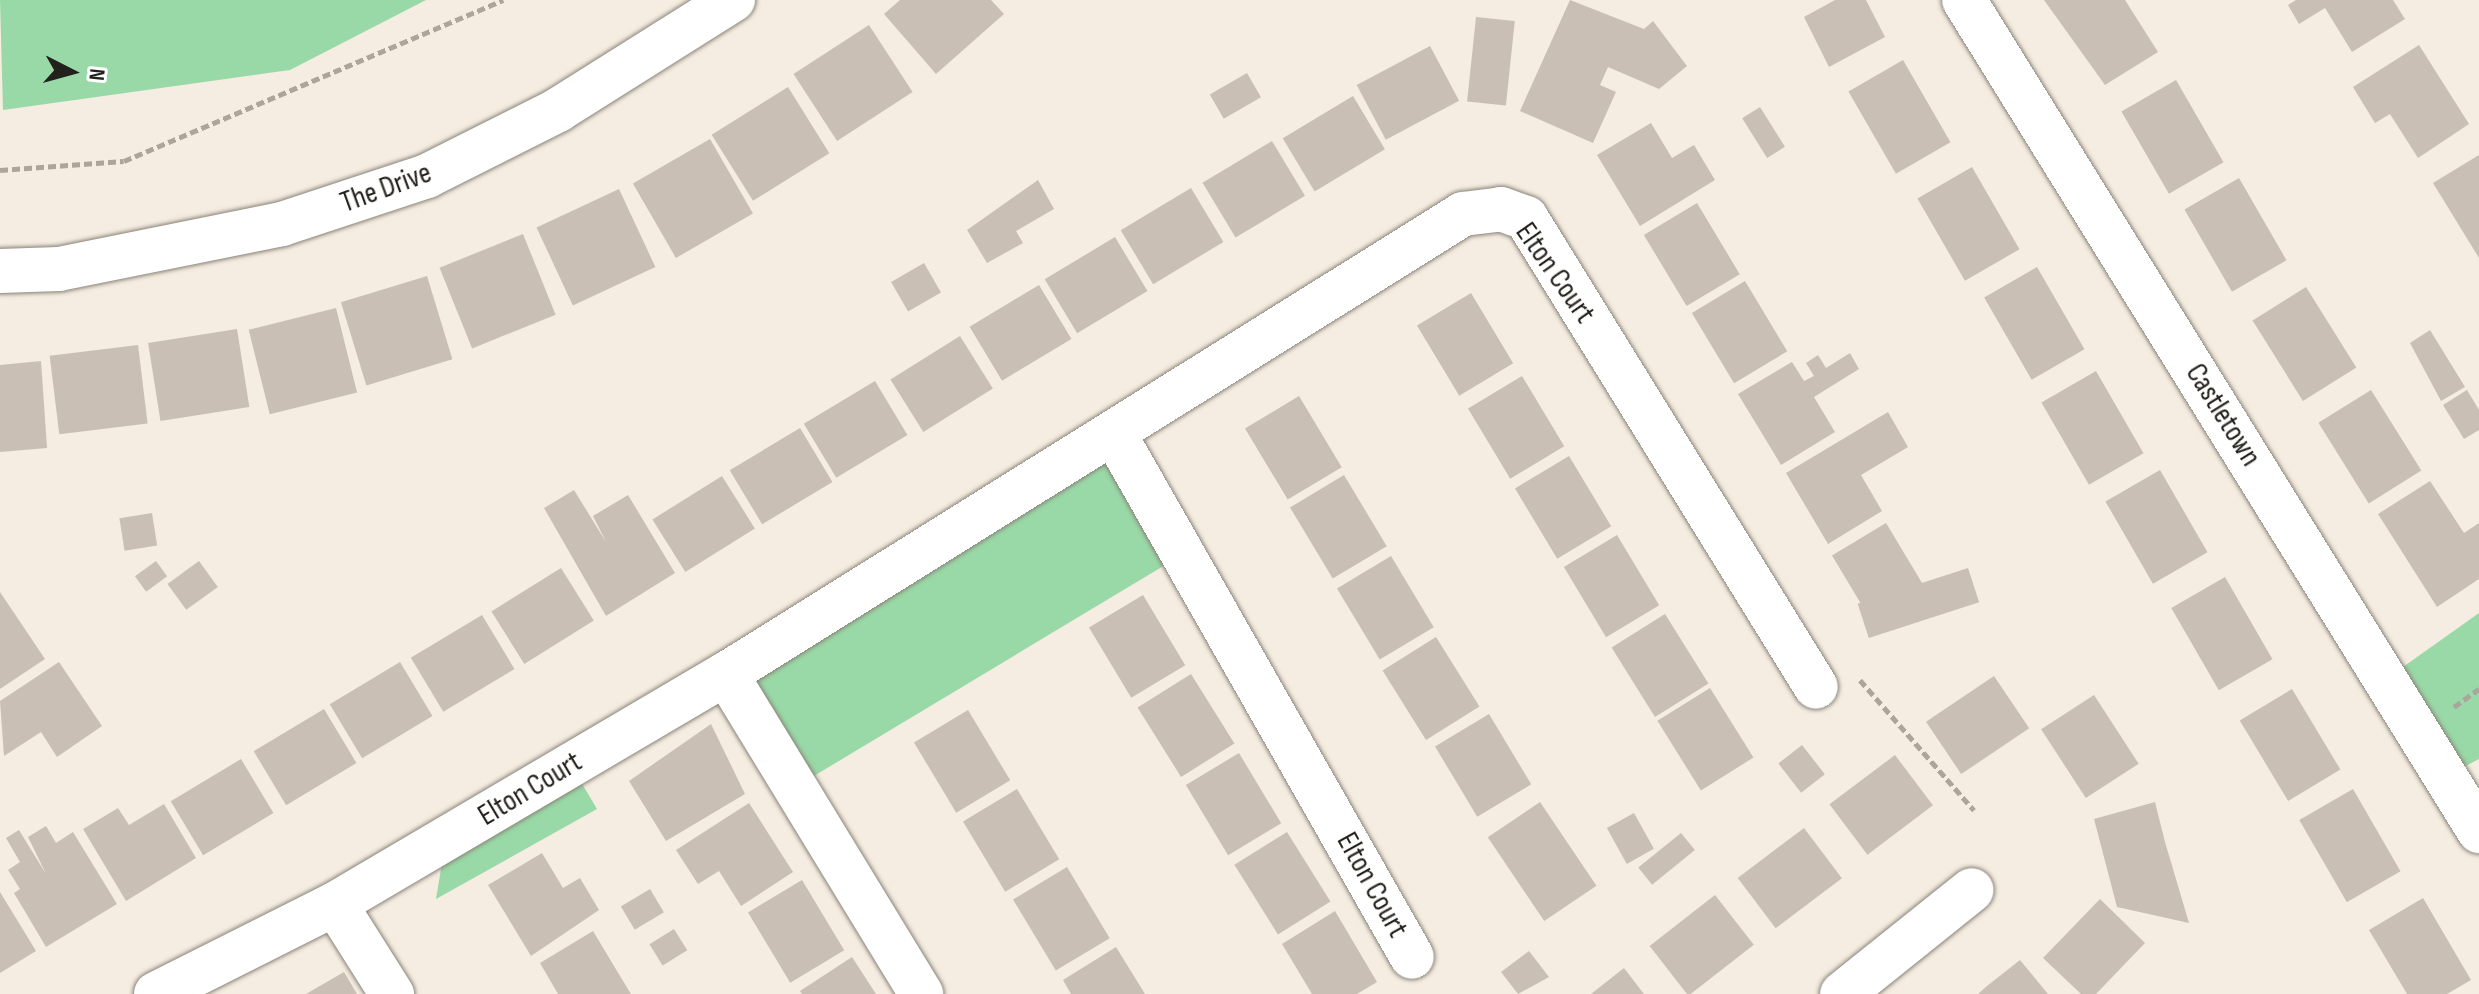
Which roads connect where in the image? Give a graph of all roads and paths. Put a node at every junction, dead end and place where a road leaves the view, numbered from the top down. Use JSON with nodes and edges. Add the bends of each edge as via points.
{"nodes":[{"id":1,"x":503,"y":0,"type":"edge"},
{"id":2,"x":733,"y":0,"type":"edge"},
{"id":3,"x":1964,"y":0,"type":"edge"},
{"id":4,"x":0,"y":170,"type":"edge"},
{"id":5,"x":0,"y":271,"type":"edge"},
{"id":6,"x":1116,"y":437,"type":"junction"},
{"id":7,"x":726,"y":674,"type":"junction"},
{"id":8,"x":1816,"y":687,"type":"joint"},
{"id":9,"x":1974,"y":810,"type":"dead end"},
{"id":10,"x":2479,"y":831,"type":"edge"},
{"id":11,"x":1972,"y":890,"type":"dead end"},
{"id":12,"x":335,"y":904,"type":"junction"},
{"id":13,"x":1412,"y":957,"type":"dead end"},
{"id":14,"x":156,"y":994,"type":"edge"},
{"id":15,"x":392,"y":994,"type":"edge"},
{"id":16,"x":921,"y":994,"type":"edge"},
{"id":17,"x":1842,"y":994,"type":"edge"}],
"edges":[{"from":1,"to":4,"type":"path","via":[[124,161]]},
{"from":2,"to":5,"type":"street","name":"The Drive","via":[[558,110],[427,176],[267,227],[59,269]]},
{"from":3,"to":10,"type":"street","name":"Castletown"},
{"from":6,"to":7,"type":"street","name":"Elton Court"},
{"from":6,"to":8,"type":"street","name":"Elton Court","via":[[1463,214],[1501,209],[1526,218]]},
{"from":6,"to":13,"type":"street","name":"Elton Court"},
{"from":7,"to":12,"type":"street","name":"Elton Court"},
{"from":7,"to":16,"type":"street"},
{"from":8,"to":9,"type":"path","via":[[1863,680]]},
{"from":11,"to":17,"type":"street"},
{"from":12,"to":14,"type":"street","name":"Elton Court"},
{"from":12,"to":15,"type":"street"}]}
